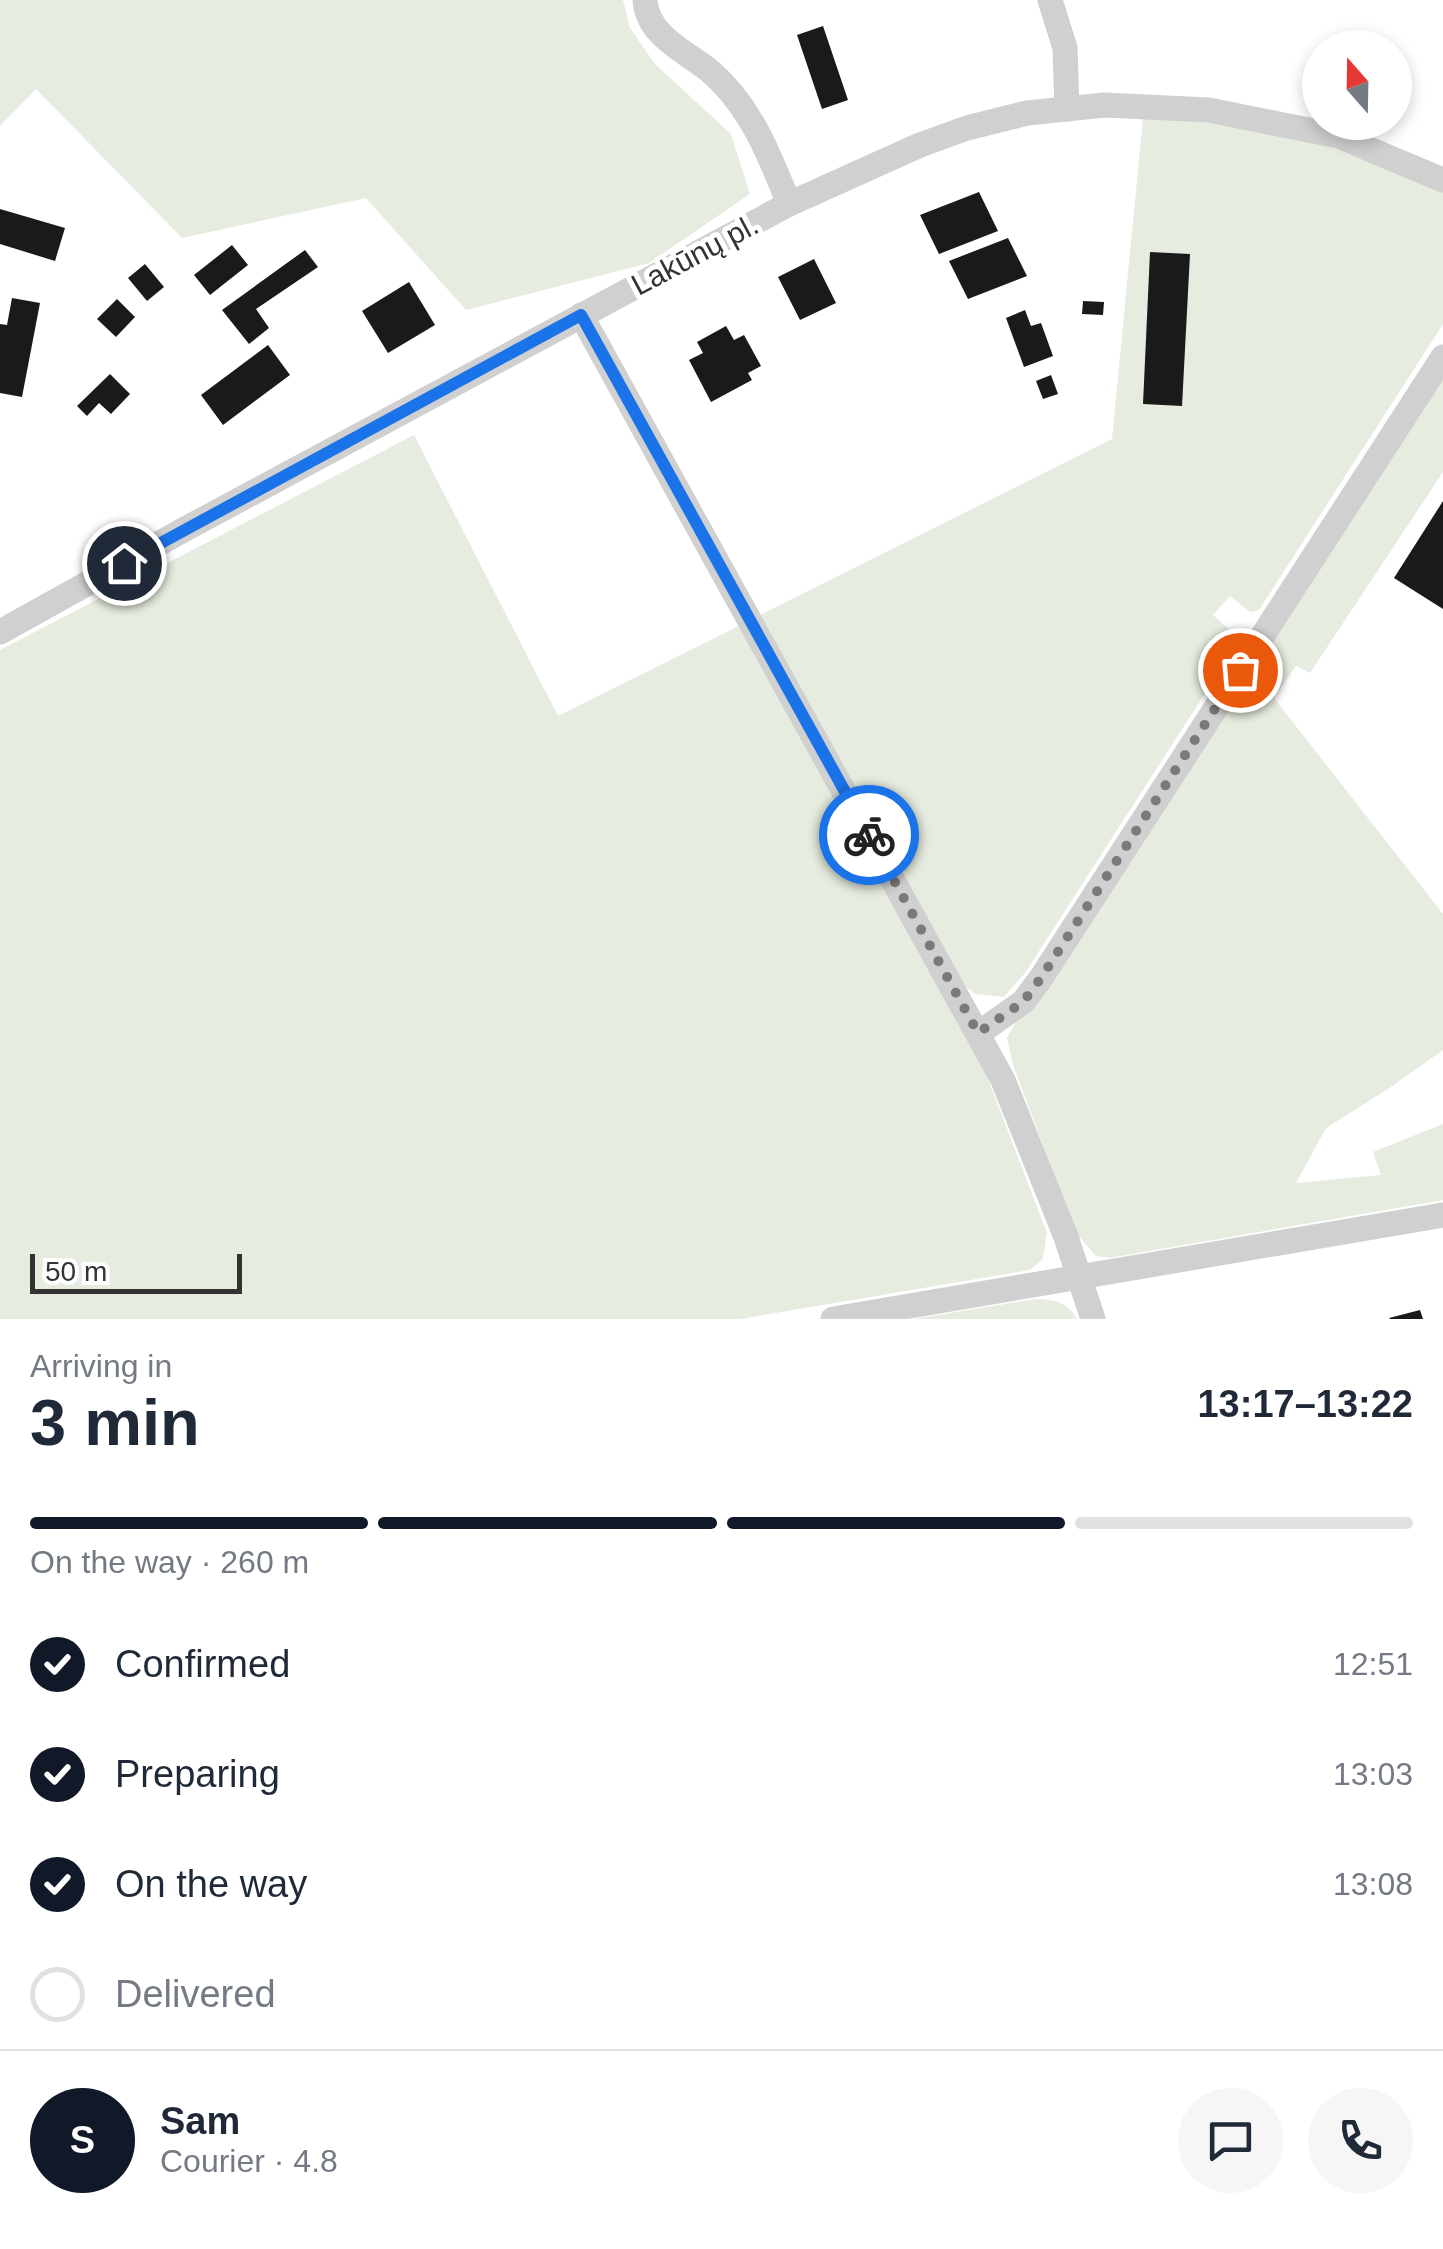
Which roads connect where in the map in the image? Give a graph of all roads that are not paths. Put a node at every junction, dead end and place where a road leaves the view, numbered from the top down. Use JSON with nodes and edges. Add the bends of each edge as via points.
{"nodes":[{"id":1,"x":645,"y":0,"type":"edge"},
{"id":2,"x":1050,"y":0,"type":"edge"},
{"id":3,"x":1067,"y":109,"type":"junction"},
{"id":4,"x":1443,"y":180,"type":"edge"},
{"id":5,"x":789,"y":204,"type":"junction"},
{"id":6,"x":581,"y":315,"type":"junction"},
{"id":7,"x":1443,"y":357,"type":"edge"},
{"id":8,"x":0,"y":632,"type":"edge"},
{"id":9,"x":978,"y":1033,"type":"junction"},
{"id":10,"x":1443,"y":1215,"type":"edge"},
{"id":11,"x":1080,"y":1278,"type":"junction"},
{"id":12,"x":833,"y":1319,"type":"edge"},
{"id":13,"x":1092,"y":1319,"type":"edge"}],
"edges":[{"from":1,"to":5,"type":"street","via":[[654,26],[741,105]]},
{"from":2,"to":3,"type":"street","via":[[1064,48]]},
{"from":3,"to":4,"type":"street","name":"Lakūnų pl.","via":[[1209,110],[1338,136]]},
{"from":3,"to":5,"type":"street","name":"Lakūnų pl.","via":[[967,128]]},
{"from":5,"to":6,"type":"street","name":"Lakūnų pl."},
{"from":6,"to":8,"type":"street","name":"Lakūnų pl."},
{"from":6,"to":9,"type":"street"},
{"from":7,"to":9,"type":"street","via":[[1041,978],[1023,1002]]},
{"from":9,"to":11,"type":"street","via":[[1027,1136]]},
{"from":10,"to":11,"type":"street"},
{"from":11,"to":12,"type":"street"},
{"from":11,"to":13,"type":"street"}]}
